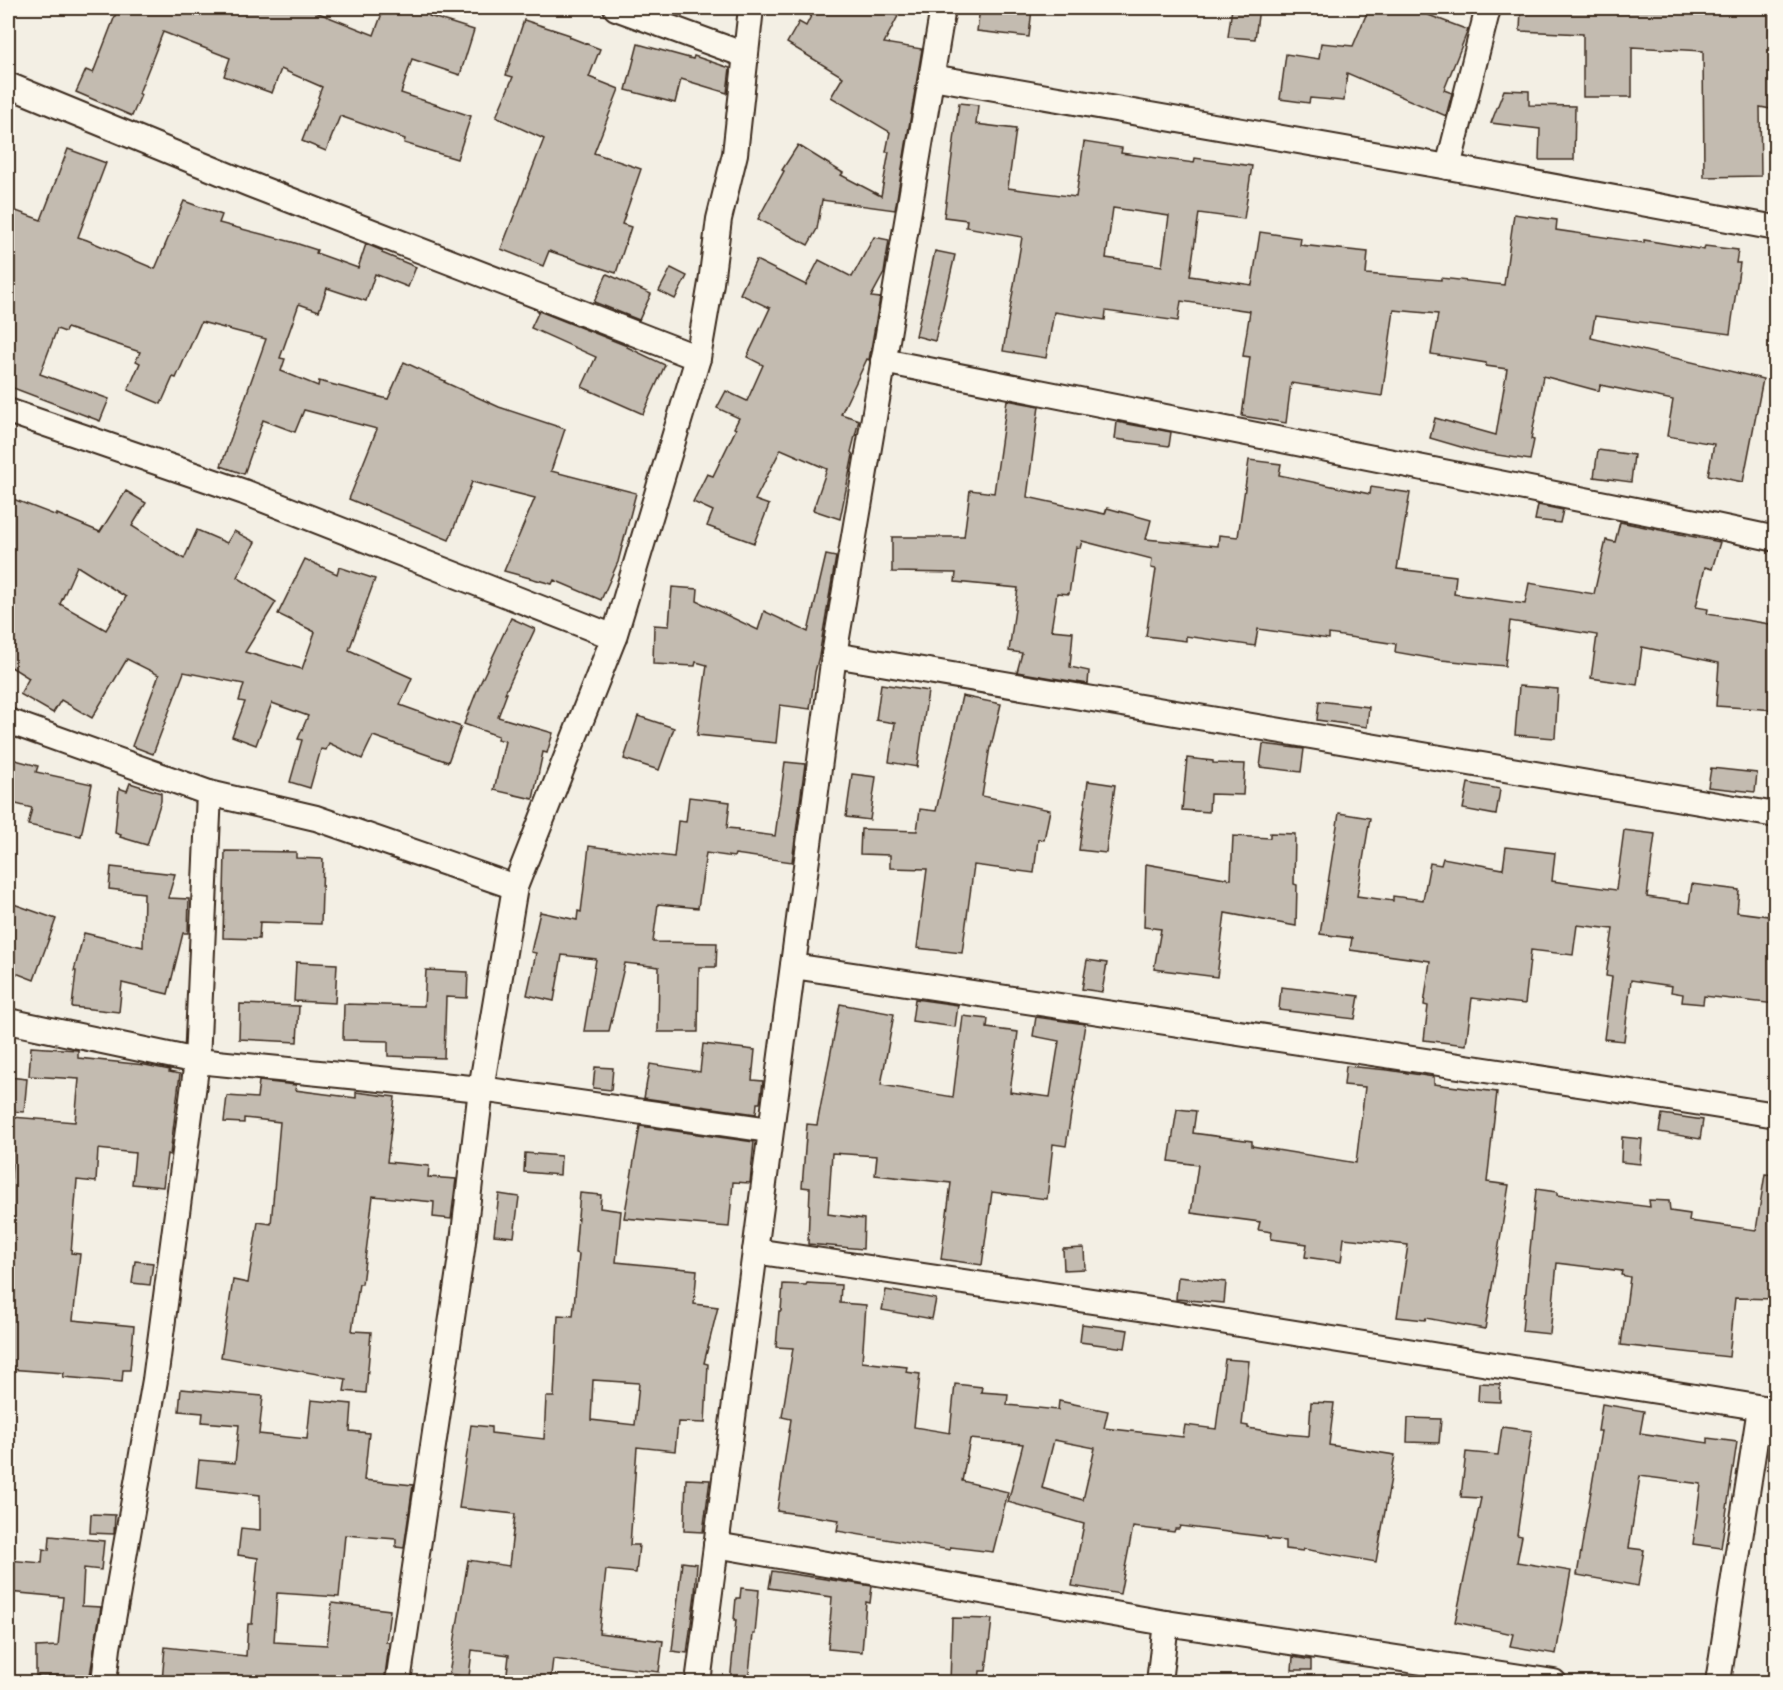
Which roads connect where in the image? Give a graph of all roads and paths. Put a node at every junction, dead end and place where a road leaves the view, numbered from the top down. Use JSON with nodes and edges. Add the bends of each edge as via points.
{"nodes":[{"id":1,"x":616,"y":8,"type":"edge"},
{"id":2,"x":751,"y":8,"type":"edge"},
{"id":3,"x":943,"y":8,"type":"edge"},
{"id":4,"x":1488,"y":8,"type":"edge"},
{"id":5,"x":745,"y":55,"type":"junction"},
{"id":6,"x":932,"y":77,"type":"junction"},
{"id":7,"x":8,"y":85,"type":"edge"},
{"id":8,"x":1448,"y":167,"type":"junction"},
{"id":9,"x":1776,"y":228,"type":"edge"},
{"id":10,"x":698,"y":358,"type":"junction"},
{"id":11,"x":883,"y":361,"type":"junction"},
{"id":12,"x":8,"y":411,"type":"edge"},
{"id":13,"x":1776,"y":539,"type":"edge"},
{"id":14,"x":614,"y":637,"type":"junction"},
{"id":15,"x":834,"y":655,"type":"junction"},
{"id":16,"x":8,"y":721,"type":"edge"},
{"id":17,"x":209,"y":793,"type":"junction"},
{"id":18,"x":1776,"y":815,"type":"edge"},
{"id":19,"x":515,"y":886,"type":"junction"},
{"id":20,"x":793,"y":966,"type":"junction"},
{"id":21,"x":8,"y":1021,"type":"edge"},
{"id":22,"x":198,"y":1061,"type":"junction"},
{"id":23,"x":481,"y":1089,"type":"junction"},
{"id":24,"x":1776,"y":1115,"type":"edge"},
{"id":25,"x":770,"y":1130,"type":"junction"},
{"id":26,"x":755,"y":1251,"type":"junction"},
{"id":27,"x":1768,"y":1409,"type":"edge"},
{"id":28,"x":716,"y":1545,"type":"junction"},
{"id":29,"x":1166,"y":1623,"type":"junction"},
{"id":30,"x":104,"y":1683,"type":"edge"},
{"id":31,"x":398,"y":1683,"type":"edge"},
{"id":32,"x":698,"y":1683,"type":"edge"},
{"id":33,"x":1159,"y":1683,"type":"edge"},
{"id":34,"x":1554,"y":1683,"type":"edge"},
{"id":35,"x":1718,"y":1683,"type":"edge"}],
"edges":[{"from":1,"to":5,"type":"street"},
{"from":2,"to":5,"type":"street"},
{"from":3,"to":6,"type":"street"},
{"from":4,"to":8,"type":"street"},
{"from":5,"to":10,"type":"street","via":[[735,154],[719,219]]},
{"from":6,"to":8,"type":"street"},
{"from":6,"to":11,"type":"street"},
{"from":7,"to":10,"type":"street","via":[[249,184]]},
{"from":8,"to":9,"type":"street"},
{"from":10,"to":14,"type":"street"},
{"from":11,"to":13,"type":"street"},
{"from":11,"to":15,"type":"street"},
{"from":12,"to":14,"type":"street","via":[[243,492]]},
{"from":14,"to":19,"type":"street"},
{"from":15,"to":18,"type":"street"},
{"from":15,"to":20,"type":"street"},
{"from":16,"to":17,"type":"street"},
{"from":17,"to":19,"type":"street","via":[[316,818]]},
{"from":17,"to":22,"type":"street"},
{"from":19,"to":23,"type":"street"},
{"from":20,"to":24,"type":"street"},
{"from":20,"to":25,"type":"street"},
{"from":21,"to":22,"type":"street"},
{"from":22,"to":23,"type":"street"},
{"from":22,"to":30,"type":"street","via":[[155,1380]]},
{"from":23,"to":25,"type":"street"},
{"from":23,"to":31,"type":"street","via":[[462,1250]]},
{"from":25,"to":26,"type":"street"},
{"from":26,"to":27,"type":"street"},
{"from":26,"to":28,"type":"street"},
{"from":27,"to":35,"type":"street"},
{"from":28,"to":29,"type":"street"},
{"from":28,"to":32,"type":"street"},
{"from":29,"to":33,"type":"street"},
{"from":29,"to":34,"type":"street"}]}
